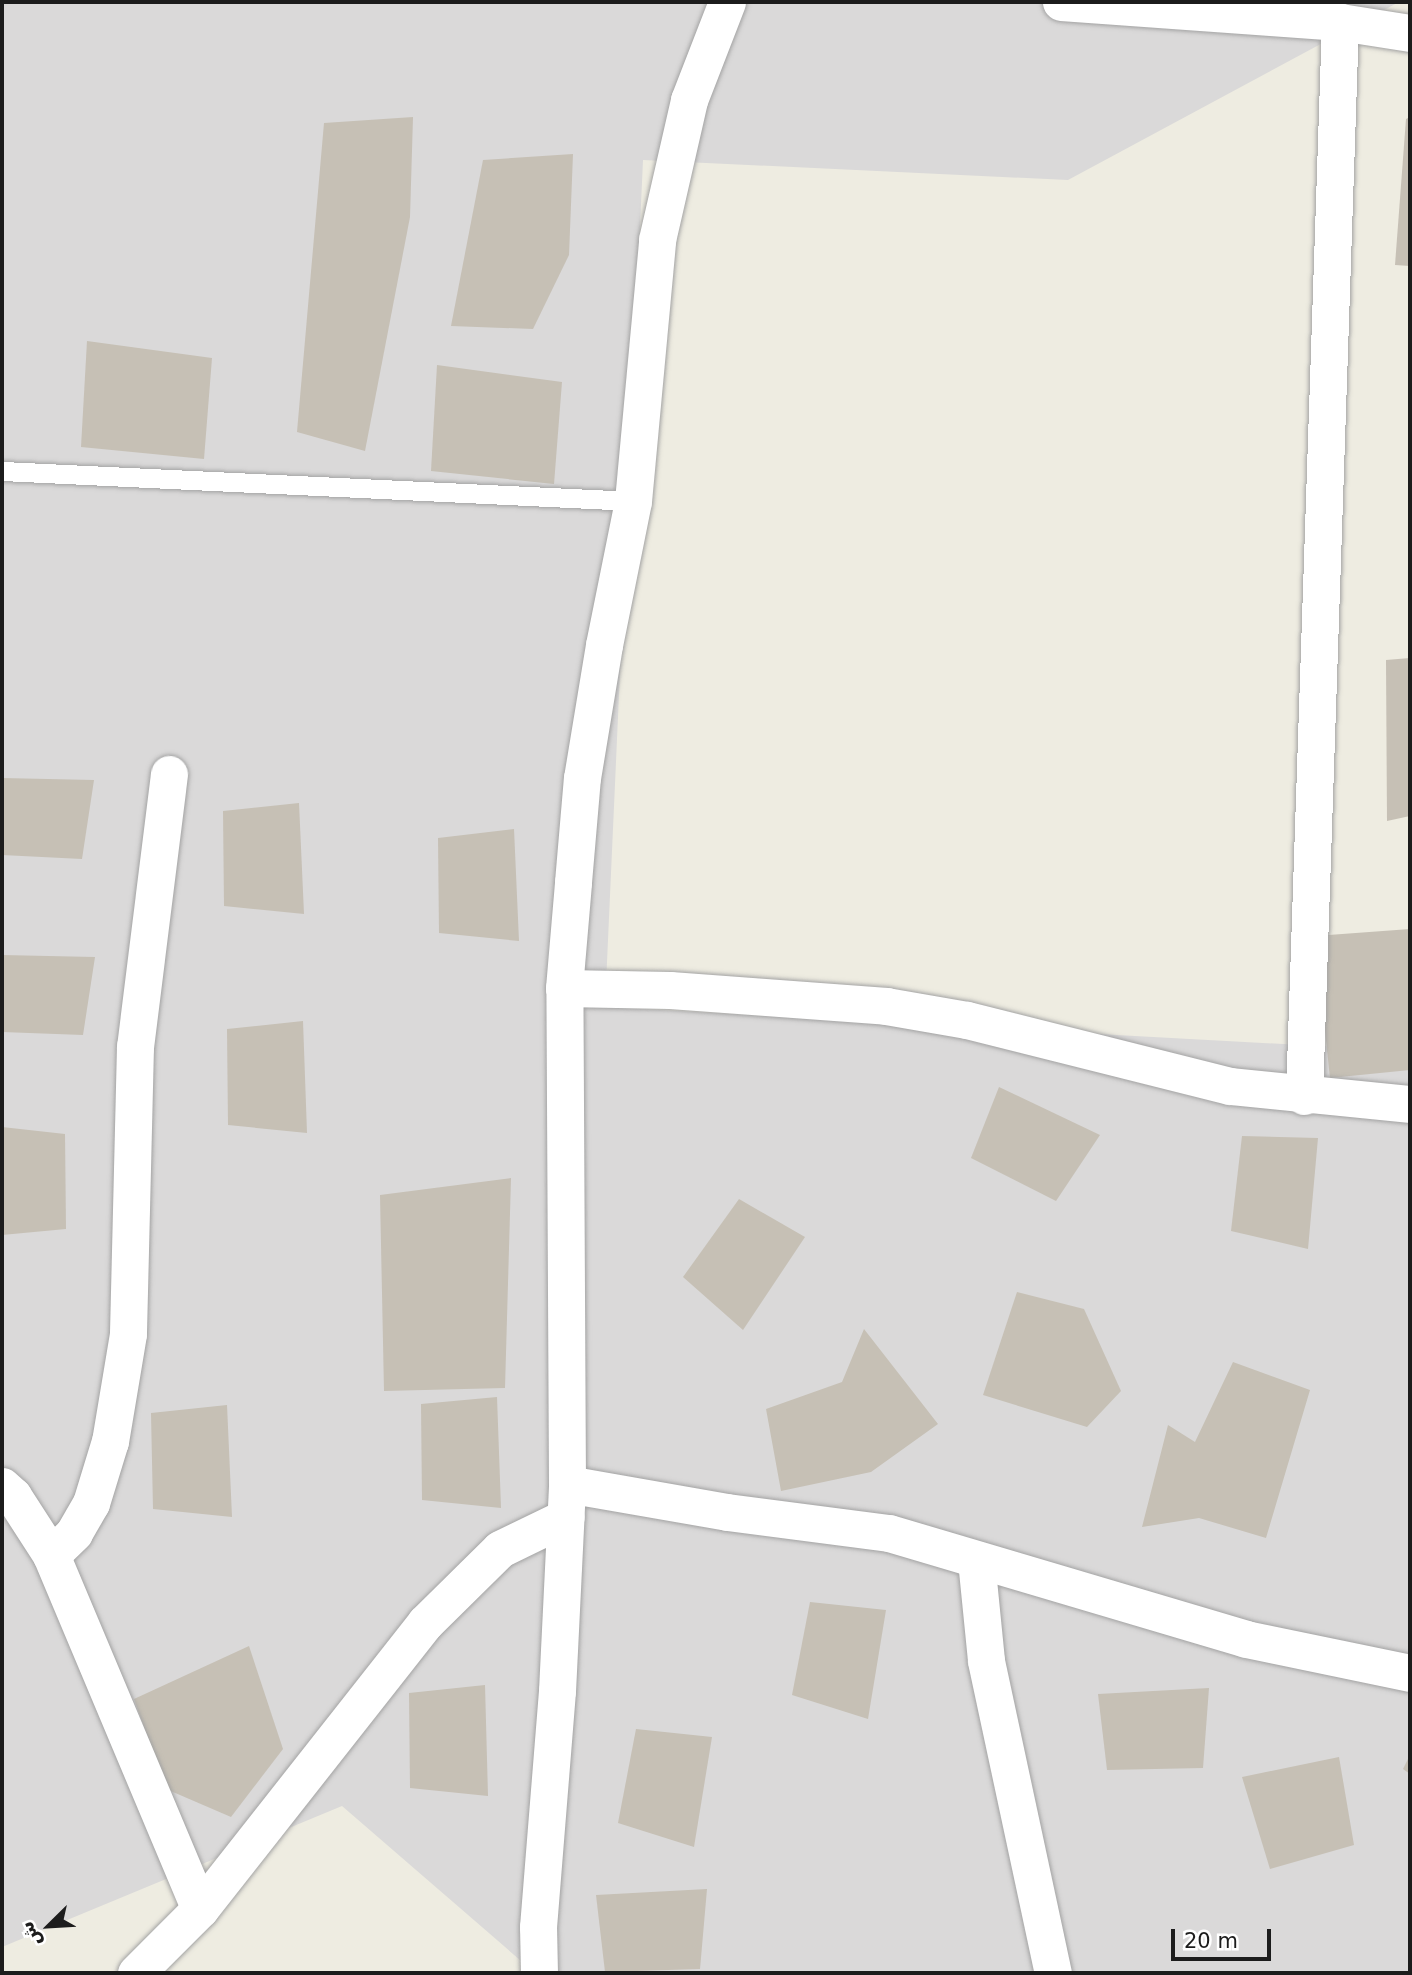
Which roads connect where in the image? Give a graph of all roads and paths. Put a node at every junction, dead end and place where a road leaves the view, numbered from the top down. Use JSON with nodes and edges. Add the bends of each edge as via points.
{"nodes":[{"id":1,"x":727,"y":2,"type":"edge"},
{"id":2,"x":1061,"y":2,"type":"edge"},
{"id":3,"x":1340,"y":22,"type":"junction"},
{"id":4,"x":1410,"y":33,"type":"edge"},
{"id":5,"x":2,"y":471,"type":"edge"},
{"id":6,"x":633,"y":501,"type":"junction"},
{"id":7,"x":169,"y":775,"type":"dead end"},
{"id":8,"x":564,"y":988,"type":"junction"},
{"id":9,"x":1304,"y":1096,"type":"junction"},
{"id":10,"x":1410,"y":1104,"type":"edge"},
{"id":11,"x":2,"y":1486,"type":"edge"},
{"id":12,"x":566,"y":1501,"type":"junction"},
{"id":13,"x":51,"y":1555,"type":"junction"},
{"id":14,"x":976,"y":1560,"type":"junction"},
{"id":15,"x":1410,"y":1673,"type":"edge"},
{"id":16,"x":200,"y":1909,"type":"junction"},
{"id":17,"x":136,"y":1973,"type":"edge"},
{"id":18,"x":539,"y":1973,"type":"edge"},
{"id":19,"x":1053,"y":1973,"type":"edge"}],
"edges":[{"from":1,"to":6,"type":"street","via":[[689,100],[657,240]]},
{"from":2,"to":3,"type":"street"},
{"from":3,"to":4,"type":"street"},
{"from":3,"to":9,"type":"street"},
{"from":5,"to":6,"type":"lane"},
{"from":6,"to":8,"type":"street","via":[[582,778]]},
{"from":7,"to":13,"type":"street","via":[[135,1046],[128,1335],[110,1441],[91,1503],[74,1533]]},
{"from":8,"to":9,"type":"street","via":[[683,990],[886,1006],[967,1020],[1230,1086]]},
{"from":8,"to":12,"type":"street"},
{"from":9,"to":10,"type":"street"},
{"from":11,"to":13,"type":"street"},
{"from":12,"to":14,"type":"street","via":[[727,1512],[889,1533]]},
{"from":12,"to":16,"type":"street","via":[[500,1549],[425,1623]]},
{"from":12,"to":18,"type":"street","via":[[538,1927]]},
{"from":13,"to":16,"type":"street"},
{"from":14,"to":15,"type":"street","via":[[1246,1639]]},
{"from":14,"to":19,"type":"street","via":[[986,1661]]},
{"from":16,"to":17,"type":"street"}]}
